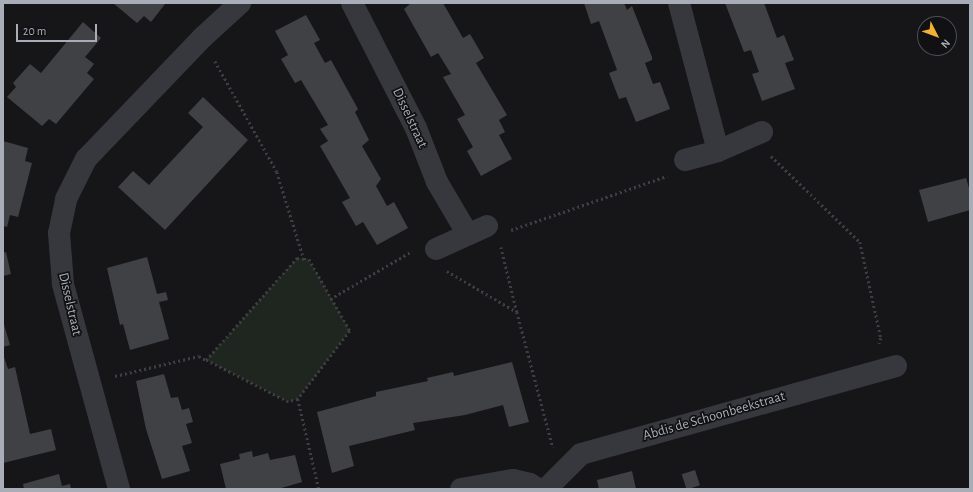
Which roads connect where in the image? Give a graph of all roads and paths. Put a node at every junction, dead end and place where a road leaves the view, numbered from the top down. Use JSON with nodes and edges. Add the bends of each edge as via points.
{"nodes":[{"id":1,"x":352,"y":3,"type":"edge"},
{"id":2,"x":679,"y":3,"type":"edge"},
{"id":3,"x":232,"y":6,"type":"edge"},
{"id":4,"x":202,"y":38,"type":"junction"},
{"id":5,"x":756,"y":134,"type":"joint"},
{"id":6,"x":718,"y":151,"type":"junction"},
{"id":7,"x":685,"y":160,"type":"joint"},
{"id":8,"x":484,"y":231,"type":"junction"},
{"id":9,"x":436,"y":249,"type":"junction"},
{"id":10,"x":304,"y":259,"type":"junction"},
{"id":11,"x":330,"y":299,"type":"junction"},
{"id":12,"x":517,"y":312,"type":"junction"},
{"id":13,"x":206,"y":360,"type":"junction"},
{"id":14,"x":896,"y":366,"type":"dead end"},
{"id":15,"x":872,"y":372,"type":"junction"},
{"id":16,"x":91,"y":382,"type":"junction"},
{"id":17,"x":298,"y":399,"type":"junction"},
{"id":18,"x":553,"y":482,"type":"edge"},
{"id":19,"x":119,"y":489,"type":"edge"},
{"id":20,"x":319,"y":489,"type":"edge"},
{"id":21,"x":461,"y":489,"type":"edge"},
{"id":22,"x":538,"y":489,"type":"edge"}],
"edges":[{"from":1,"to":8,"type":"street","name":"Disselstraat","via":[[416,128],[437,182]]},
{"from":2,"to":6,"type":"street"},
{"from":3,"to":4,"type":"street","name":"Disselstraat"},
{"from":4,"to":10,"type":"path","via":[[277,172]]},
{"from":4,"to":16,"type":"street","name":"Disselstraat","via":[[86,159],[66,199],[59,233],[63,284]]},
{"from":5,"to":6,"type":"street"},
{"from":5,"to":15,"type":"path","via":[[860,242],[881,338]]},
{"from":6,"to":7,"type":"street"},
{"from":7,"to":8,"type":"path","via":[[676,172]]},
{"from":8,"to":9,"type":"street"},
{"from":8,"to":12,"type":"path"},
{"from":9,"to":11,"type":"path","via":[[426,243]]},
{"from":9,"to":12,"type":"path","via":[[449,274]]},
{"from":10,"to":11,"type":"path","via":[[310,259]]},
{"from":10,"to":13,"type":"path","via":[[297,258]]},
{"from":11,"to":17,"type":"path","via":[[350,331]]},
{"from":12,"to":18,"type":"path"},
{"from":13,"to":16,"type":"path","via":[[199,356]]},
{"from":13,"to":17,"type":"path","via":[[288,402]]},
{"from":14,"to":15,"type":"street","name":"Abdis de Schoonbeekstraat"},
{"from":15,"to":18,"type":"street","name":"Abdis de Schoonbeekstraat","via":[[581,454]]},
{"from":16,"to":19,"type":"street","name":"Disselstraat"},
{"from":17,"to":20,"type":"path"},
{"from":21,"to":22,"type":"street","via":[[513,480]]}]}
